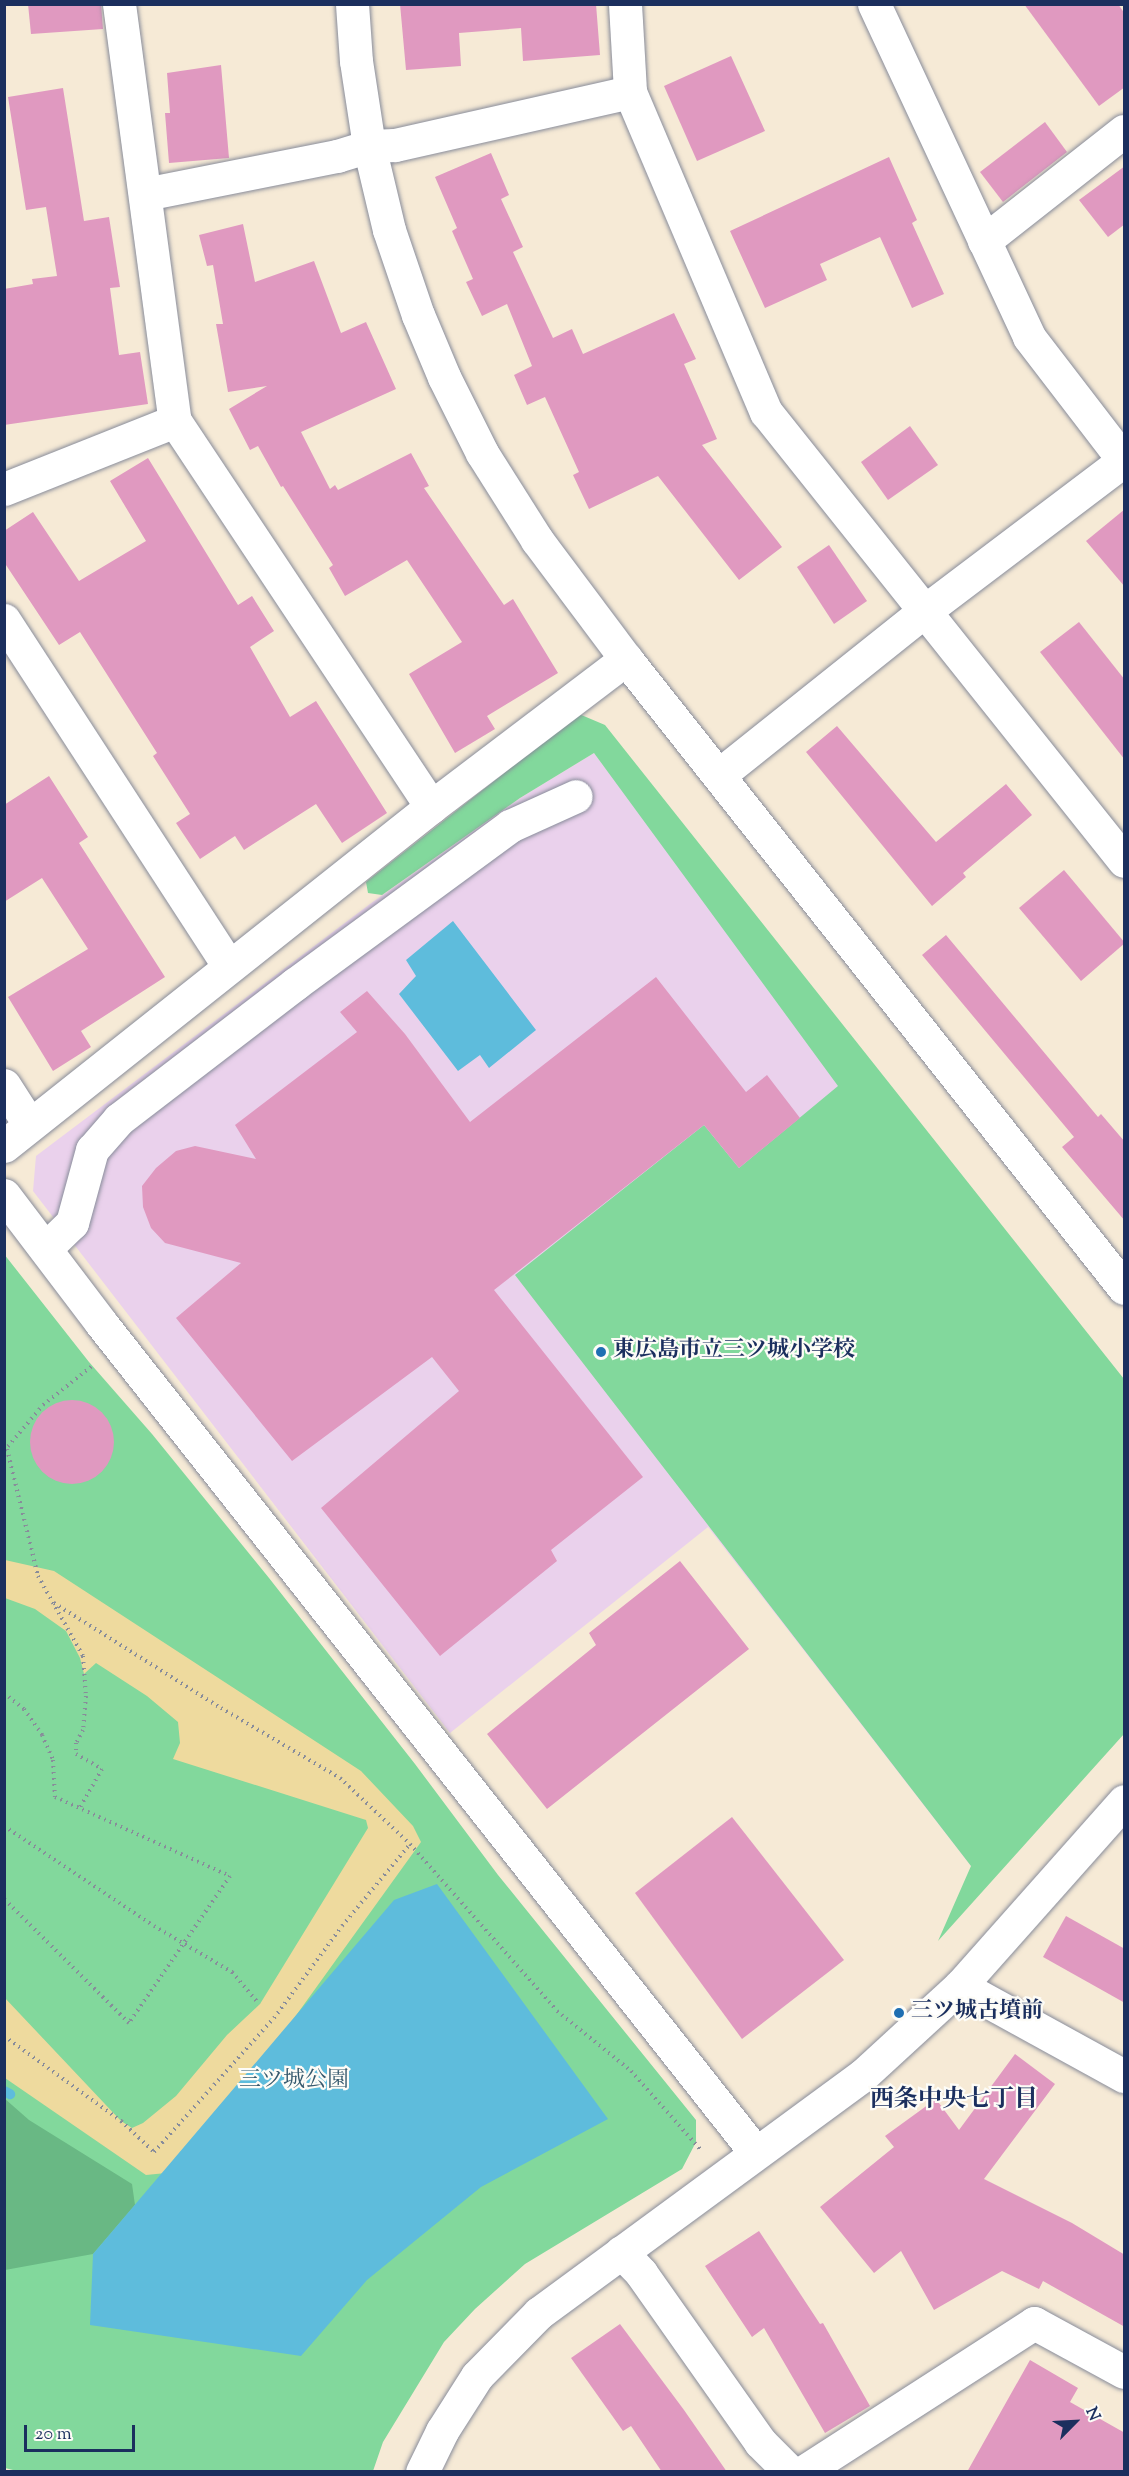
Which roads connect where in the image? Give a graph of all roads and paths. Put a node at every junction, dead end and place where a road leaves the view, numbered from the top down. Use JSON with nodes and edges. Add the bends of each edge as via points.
{"nodes":[{"id":1,"x":119,"y":4,"type":"edge"},
{"id":2,"x":352,"y":4,"type":"edge"},
{"id":3,"x":625,"y":4,"type":"edge"},
{"id":4,"x":874,"y":4,"type":"edge"},
{"id":5,"x":630,"y":92,"type":"junction"},
{"id":6,"x":1125,"y":130,"type":"edge"},
{"id":7,"x":369,"y":146,"type":"junction"},
{"id":8,"x":145,"y":194,"type":"junction"},
{"id":9,"x":984,"y":241,"type":"junction"},
{"id":10,"x":175,"y":422,"type":"junction"},
{"id":11,"x":1124,"y":460,"type":"edge"},
{"id":12,"x":4,"y":489,"type":"edge"},
{"id":13,"x":926,"y":610,"type":"junction"},
{"id":14,"x":4,"y":620,"type":"edge"},
{"id":15,"x":626,"y":659,"type":"junction"},
{"id":16,"x":719,"y":775,"type":"junction"},
{"id":17,"x":576,"y":796,"type":"dead end"},
{"id":18,"x":431,"y":807,"type":"junction"},
{"id":19,"x":1125,"y":861,"type":"edge"},
{"id":20,"x":229,"y":966,"type":"junction"},
{"id":21,"x":4,"y":1085,"type":"edge"},
{"id":22,"x":29,"y":1124,"type":"junction"},
{"id":23,"x":4,"y":1146,"type":"edge"},
{"id":24,"x":4,"y":1195,"type":"edge"},
{"id":25,"x":46,"y":1248,"type":"junction"},
{"id":26,"x":1125,"y":1288,"type":"edge"},
{"id":27,"x":96,"y":1363,"type":"dead end"},
{"id":28,"x":6,"y":1450,"type":"edge"},
{"id":29,"x":54,"y":1603,"type":"junction"},
{"id":30,"x":4,"y":1693,"type":"edge"},
{"id":31,"x":1125,"y":1800,"type":"edge"},
{"id":32,"x":80,"y":1809,"type":"junction"},
{"id":33,"x":4,"y":1826,"type":"edge"},
{"id":34,"x":410,"y":1844,"type":"junction"},
{"id":35,"x":4,"y":1899,"type":"edge"},
{"id":36,"x":184,"y":1943,"type":"junction"},
{"id":37,"x":960,"y":1986,"type":"junction"},
{"id":38,"x":260,"y":2004,"type":"dead end"},
{"id":39,"x":4,"y":2036,"type":"edge"},
{"id":40,"x":1125,"y":2076,"type":"edge"},
{"id":41,"x":703,"y":2153,"type":"dead end"},
{"id":42,"x":756,"y":2153,"type":"junction"},
{"id":43,"x":621,"y":2252,"type":"junction"},
{"id":44,"x":1125,"y":2372,"type":"edge"},
{"id":45,"x":422,"y":2472,"type":"edge"},
{"id":46,"x":790,"y":2472,"type":"edge"},
{"id":47,"x":803,"y":2472,"type":"edge"}],
"edges":[{"from":1,"to":8,"type":"street"},
{"from":2,"to":7,"type":"street"},
{"from":3,"to":5,"type":"street"},
{"from":4,"to":9,"type":"street"},
{"from":5,"to":7,"type":"street","via":[[395,145]]},
{"from":5,"to":13,"type":"street","via":[[766,411]]},
{"from":6,"to":9,"type":"street"},
{"from":7,"to":8,"type":"street","via":[[337,156]]},
{"from":7,"to":15,"type":"street","via":[[389,230],[418,315],[482,453],[537,540]]},
{"from":8,"to":10,"type":"street"},
{"from":9,"to":11,"type":"street","via":[[1029,337]]},
{"from":10,"to":12,"type":"street"},
{"from":10,"to":18,"type":"street"},
{"from":11,"to":13,"type":"street"},
{"from":13,"to":16,"type":"street"},
{"from":13,"to":19,"type":"street"},
{"from":14,"to":20,"type":"street"},
{"from":15,"to":16,"type":"street"},
{"from":15,"to":18,"type":"street"},
{"from":16,"to":26,"type":"street"},
{"from":17,"to":25,"type":"street","via":[[510,826],[119,1119],[92,1150],[72,1223]]},
{"from":18,"to":20,"type":"street"},
{"from":20,"to":22,"type":"street"},
{"from":21,"to":22,"type":"street"},
{"from":22,"to":23,"type":"street"},
{"from":24,"to":25,"type":"street"},
{"from":25,"to":42,"type":"street","via":[[101,1323]]},
{"from":27,"to":28,"type":"path","via":[[43,1405]]},
{"from":28,"to":29,"type":"path","via":[[38,1576]]},
{"from":29,"to":32,"type":"path","via":[[83,1656],[85,1708],[76,1754],[102,1769]]},
{"from":29,"to":34,"type":"path","via":[[340,1778]]},
{"from":30,"to":32,"type":"path","via":[[24,1709],[42,1735],[53,1760],[55,1797]]},
{"from":31,"to":37,"type":"street"},
{"from":32,"to":36,"type":"path","via":[[230,1876]]},
{"from":33,"to":36,"type":"path"},
{"from":34,"to":39,"type":"path","via":[[342,1926],[274,2018],[154,2152],[121,2121]]},
{"from":34,"to":41,"type":"path","via":[[557,2011],[631,2072]]},
{"from":35,"to":36,"type":"path","via":[[129,2023]]},
{"from":36,"to":38,"type":"path","via":[[232,1972]]},
{"from":37,"to":40,"type":"street"},
{"from":37,"to":42,"type":"street","via":[[862,2076]]},
{"from":42,"to":43,"type":"street"},
{"from":43,"to":45,"type":"street","via":[[539,2313],[477,2376],[442,2431]]},
{"from":43,"to":46,"type":"street","via":[[641,2273],[760,2442]]},
{"from":44,"to":47,"type":"street","via":[[1034,2323]]}]}
